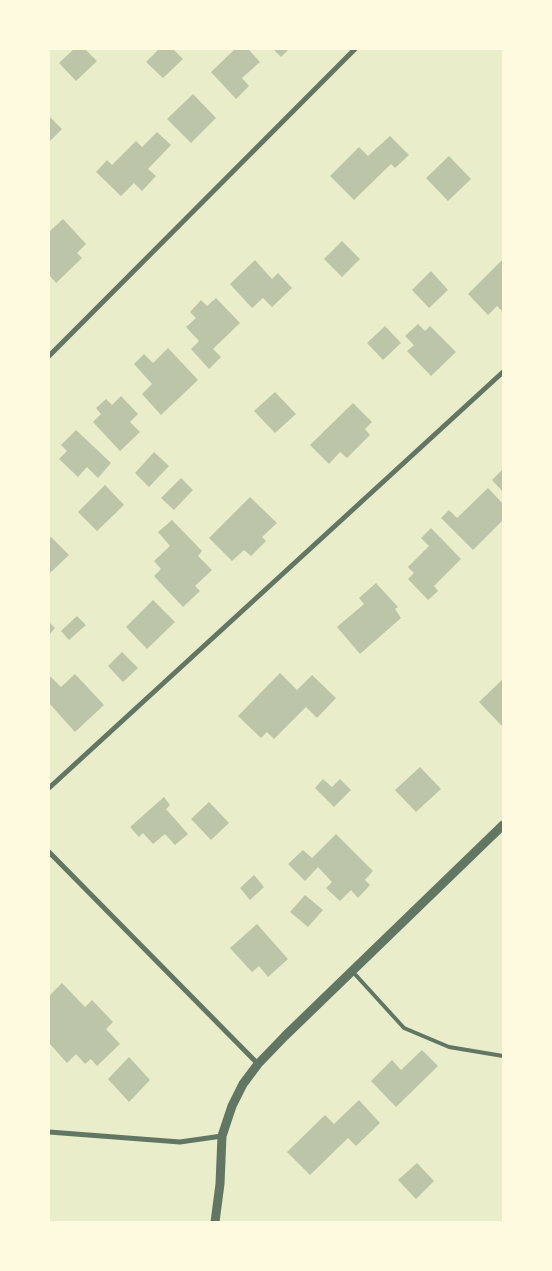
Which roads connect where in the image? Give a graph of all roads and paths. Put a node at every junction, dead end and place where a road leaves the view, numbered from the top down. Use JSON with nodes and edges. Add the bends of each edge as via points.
{"nodes":[{"id":1,"x":355,"y":49,"type":"edge"},
{"id":2,"x":49,"y":356,"type":"edge"},
{"id":3,"x":503,"y":372,"type":"edge"},
{"id":4,"x":49,"y":788,"type":"edge"},
{"id":5,"x":503,"y":825,"type":"edge"},
{"id":6,"x":49,"y":852,"type":"edge"},
{"id":7,"x":352,"y":970,"type":"junction"},
{"id":8,"x":503,"y":1056,"type":"edge"},
{"id":9,"x":258,"y":1064,"type":"junction"},
{"id":10,"x":49,"y":1132,"type":"edge"},
{"id":11,"x":222,"y":1136,"type":"junction"},
{"id":12,"x":216,"y":1222,"type":"edge"}],
"edges":[{"from":1,"to":2,"type":"street"},
{"from":3,"to":4,"type":"street"},
{"from":5,"to":7,"type":"street"},
{"from":6,"to":9,"type":"street"},
{"from":7,"to":8,"type":"lane","via":[[404,1028],[449,1047]]},
{"from":7,"to":9,"type":"street"},
{"from":9,"to":11,"type":"street","via":[[236,1098]]},
{"from":10,"to":11,"type":"street","via":[[180,1142]]},
{"from":11,"to":12,"type":"street"}]}
